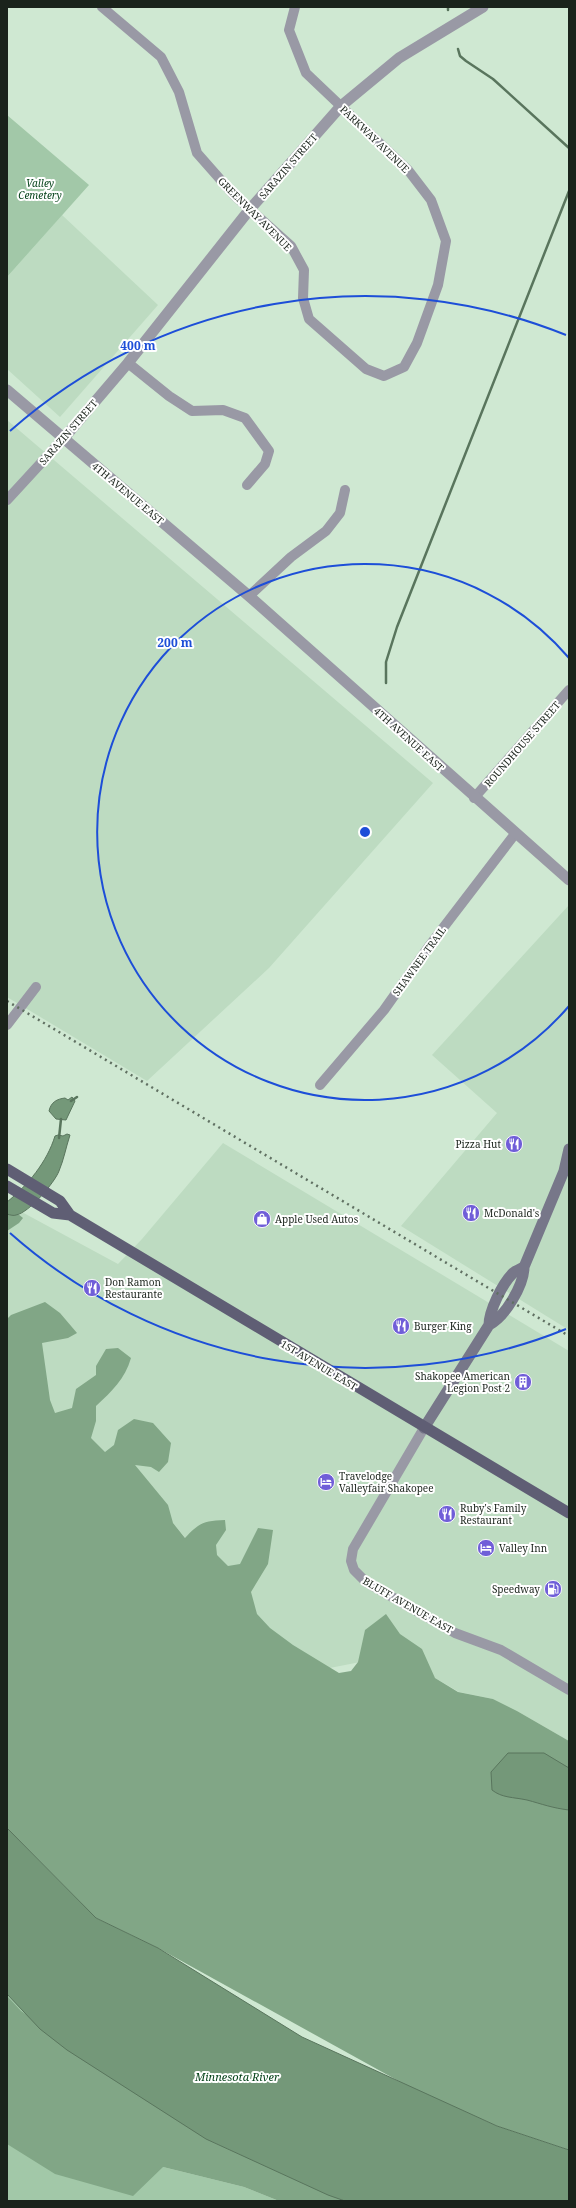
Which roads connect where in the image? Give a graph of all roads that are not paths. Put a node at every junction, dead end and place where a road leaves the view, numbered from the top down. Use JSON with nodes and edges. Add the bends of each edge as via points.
{"nodes":[{"id":1,"x":102,"y":7,"type":"edge"},
{"id":2,"x":295,"y":7,"type":"edge"},
{"id":3,"x":483,"y":7,"type":"edge"},
{"id":4,"x":341,"y":106,"type":"junction"},
{"id":5,"x":250,"y":209,"type":"junction"},
{"id":6,"x":128,"y":362,"type":"junction"},
{"id":7,"x":404,"y":367,"type":"joint"},
{"id":8,"x":7,"y":390,"type":"edge"},
{"id":9,"x":64,"y":438,"type":"junction"},
{"id":10,"x":247,"y":485,"type":"dead end"},
{"id":11,"x":346,"y":490,"type":"dead end"},
{"id":12,"x":7,"y":500,"type":"edge"},
{"id":13,"x":249,"y":596,"type":"junction"},
{"id":14,"x":569,"y":690,"type":"edge"},
{"id":15,"x":474,"y":798,"type":"junction"},
{"id":16,"x":515,"y":834,"type":"junction"},
{"id":17,"x":569,"y":880,"type":"edge"},
{"id":18,"x":36,"y":987,"type":"dead end"},
{"id":19,"x":7,"y":1024,"type":"edge"},
{"id":20,"x":320,"y":1084,"type":"dead end"},
{"id":21,"x":569,"y":1149,"type":"edge"},
{"id":22,"x":7,"y":1169,"type":"edge"},
{"id":23,"x":566,"y":1171,"type":"edge"},
{"id":24,"x":7,"y":1186,"type":"edge"},
{"id":25,"x":70,"y":1215,"type":"junction"},
{"id":26,"x":424,"y":1428,"type":"junction"},
{"id":27,"x":569,"y":1513,"type":"edge"},
{"id":28,"x":569,"y":1690,"type":"edge"}],
"edges":[{"from":1,"to":5,"type":"street","name":"GREENWAY AVENUE","via":[[161,57],[179,92],[197,153]]},
{"from":2,"to":4,"type":"street","name":"PARKWAY AVENUE","via":[[289,30],[306,73]]},
{"from":3,"to":4,"type":"street","name":"SARAZIN STREET","via":[[398,58]]},
{"from":4,"to":5,"type":"street","name":"SARAZIN STREET"},
{"from":4,"to":7,"type":"street","name":"PARKWAY AVENUE","via":[[408,170],[431,200],[446,241],[438,285],[417,343]]},
{"from":5,"to":6,"type":"street","name":"SARAZIN STREET"},
{"from":5,"to":7,"type":"street","name":"GREENWAY AVENUE","via":[[291,246],[304,270],[303,298],[309,319],[366,369],[384,376]]},
{"from":6,"to":9,"type":"street","name":"SARAZIN STREET"},
{"from":6,"to":10,"type":"street","via":[[169,396],[192,410],[223,410],[245,418],[269,451],[265,464]]},
{"from":8,"to":9,"type":"street","name":"4TH AVENUE EAST"},
{"from":9,"to":12,"type":"street","name":"SARAZIN STREET"},
{"from":9,"to":13,"type":"street","name":"4TH AVENUE EAST"},
{"from":11,"to":13,"type":"street","via":[[340,513],[326,530],[291,557]]},
{"from":13,"to":15,"type":"street","name":"4TH AVENUE EAST"},
{"from":14,"to":15,"type":"street","name":"ROUNDHOUSE STREET"},
{"from":15,"to":16,"type":"street","name":"4TH AVENUE EAST"},
{"from":16,"to":17,"type":"street","name":"4TH AVENUE EAST"},
{"from":16,"to":20,"type":"street","name":"SHAWNEE TRAIL","via":[[430,944],[384,1010]]},
{"from":18,"to":19,"type":"street"},
{"from":21,"to":23,"type":"main road"},
{"from":22,"to":25,"type":"main road","via":[[60,1201]]},
{"from":23,"to":26,"type":"main road","via":[[524,1267],[524,1278],[498,1321],[489,1325]]},
{"from":24,"to":25,"type":"main road","via":[[53,1213]]},
{"from":25,"to":26,"type":"main road","name":"1ST AVENUE EAST"},
{"from":26,"to":27,"type":"main road","name":"1ST AVENUE EAST"},
{"from":26,"to":28,"type":"street","name":"BLUFF AVENUE EAST","via":[[353,1549],[351,1561],[354,1570],[366,1582],[456,1633],[501,1650]]}]}
